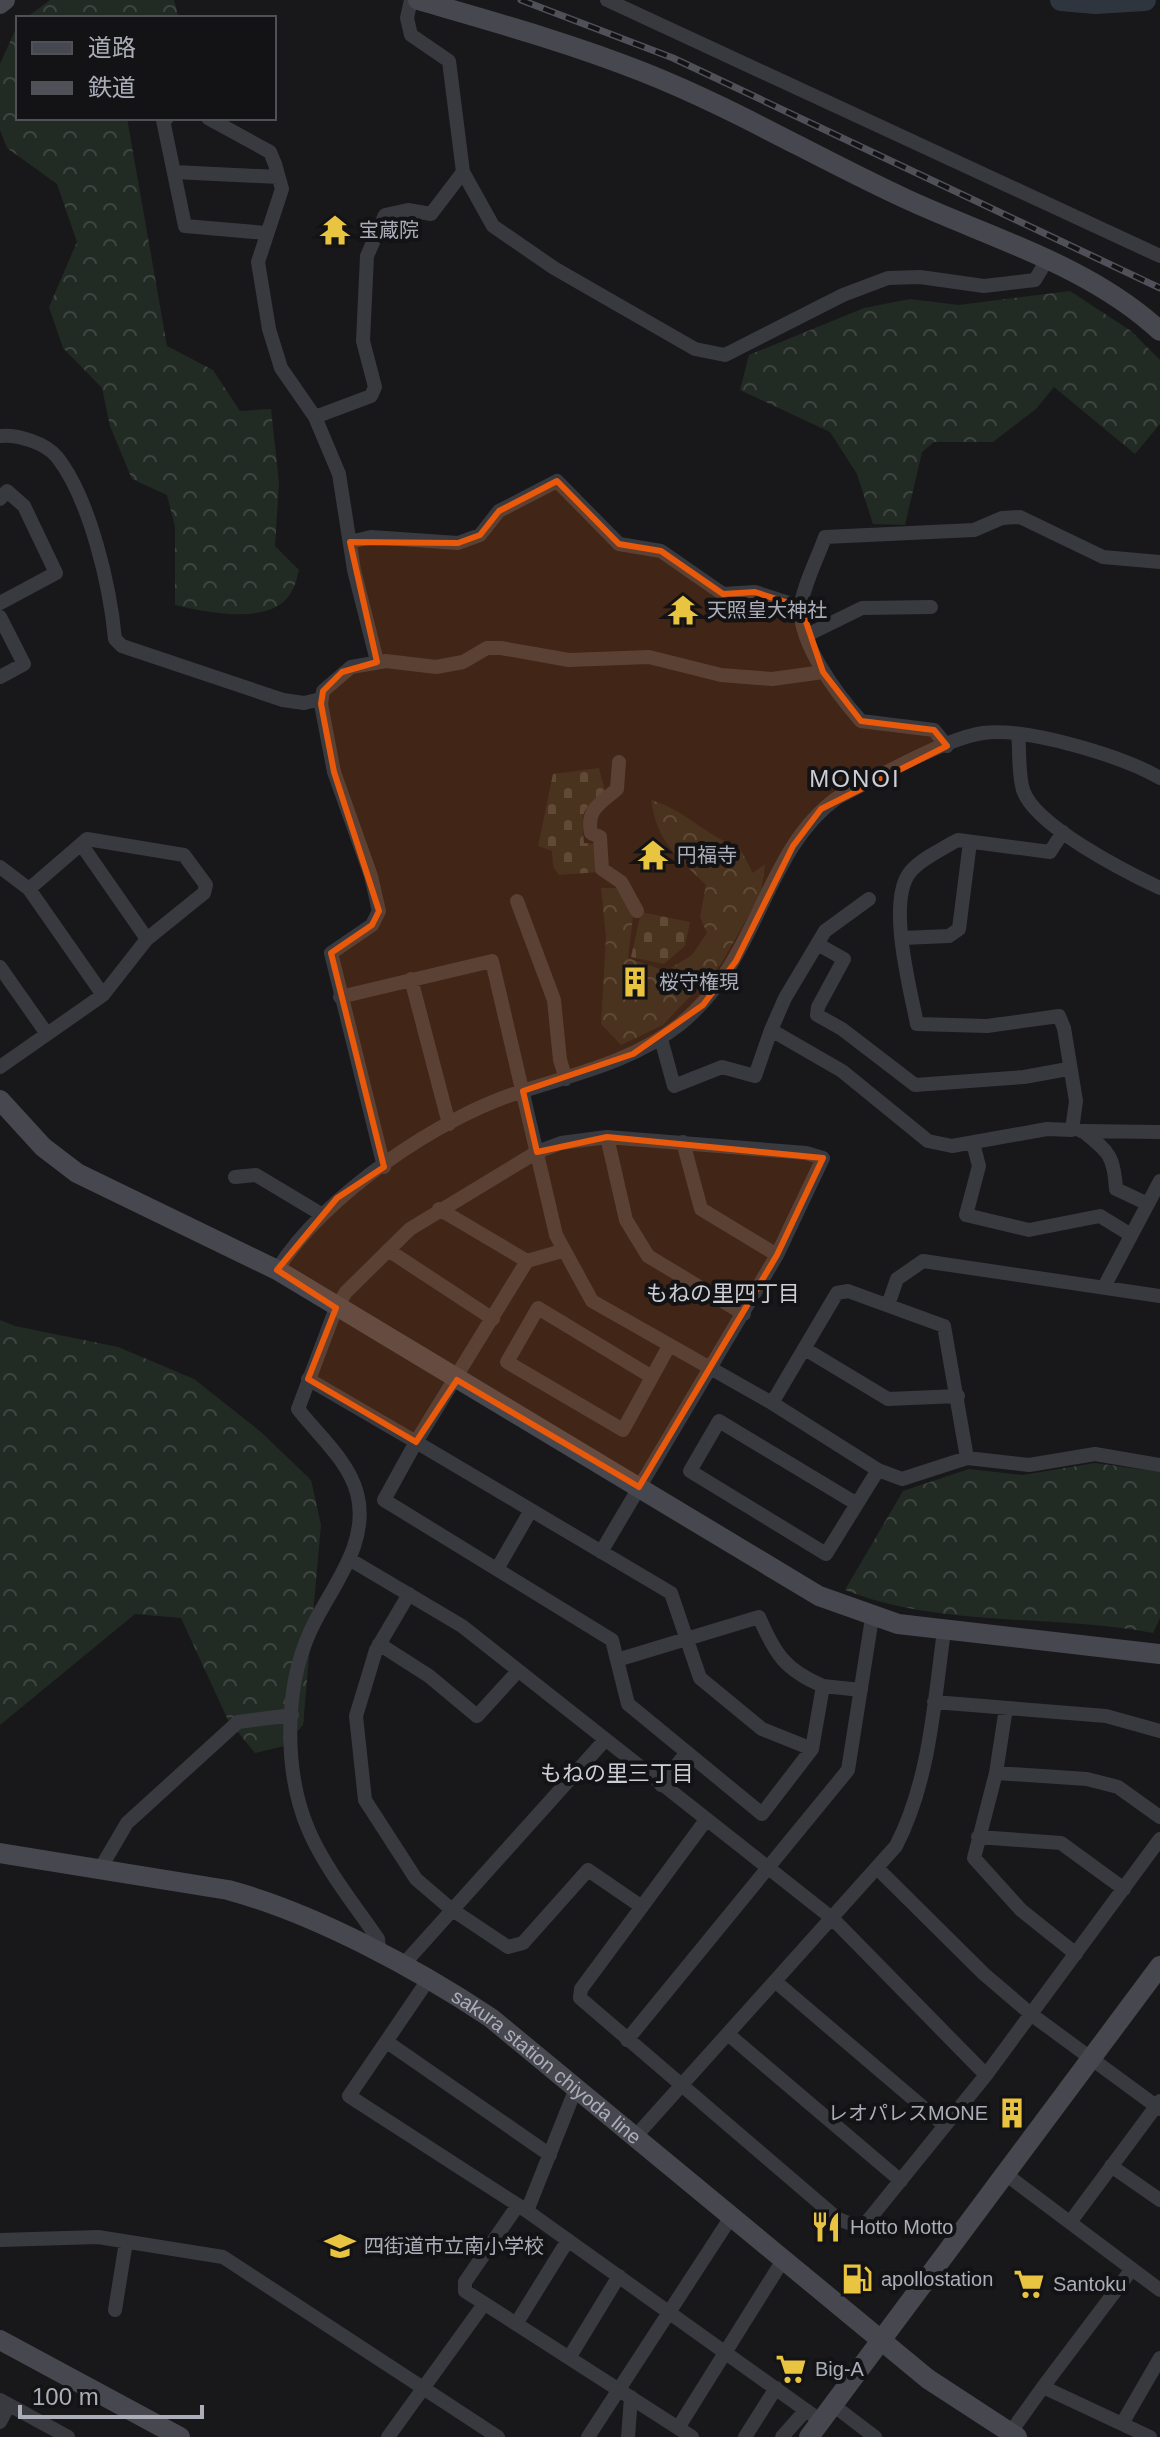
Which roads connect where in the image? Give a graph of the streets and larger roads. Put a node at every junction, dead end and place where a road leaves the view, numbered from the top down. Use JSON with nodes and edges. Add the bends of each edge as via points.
{"nodes":[{"id":1,"x":5,"y":0,"type":"edge"},
{"id":2,"x":411,"y":0,"type":"edge"},
{"id":3,"x":418,"y":0,"type":"edge"},
{"id":4,"x":607,"y":0,"type":"edge"},
{"id":5,"x":0,"y":4,"type":"edge"},
{"id":6,"x":163,"y":120,"type":"edge"},
{"id":7,"x":212,"y":120,"type":"edge"},
{"id":8,"x":174,"y":172,"type":"junction"},
{"id":9,"x":463,"y":172,"type":"junction"},
{"id":10,"x":278,"y":177,"type":"junction"},
{"id":11,"x":266,"y":233,"type":"junction"},
{"id":12,"x":1160,"y":256,"type":"edge"},
{"id":13,"x":1047,"y":260,"type":"junction"},
{"id":14,"x":1160,"y":331,"type":"edge"},
{"id":15,"x":315,"y":417,"type":"junction"},
{"id":16,"x":0,"y":436,"type":"edge"},
{"id":17,"x":0,"y":499,"type":"edge"},
{"id":18,"x":350,"y":542,"type":"junction"},
{"id":19,"x":1160,"y":562,"type":"edge"},
{"id":20,"x":0,"y":603,"type":"edge"},
{"id":21,"x":801,"y":607,"type":"junction"},
{"id":22,"x":931,"y":607,"type":"dead end"},
{"id":23,"x":0,"y":617,"type":"edge"},
{"id":24,"x":807,"y":635,"type":"junction"},
{"id":25,"x":377,"y":661,"type":"junction"},
{"id":26,"x":823,"y":672,"type":"junction"},
{"id":27,"x":0,"y":677,"type":"edge"},
{"id":28,"x":321,"y":699,"type":"junction"},
{"id":29,"x":1018,"y":734,"type":"junction"},
{"id":30,"x":947,"y":746,"type":"junction"},
{"id":31,"x":619,"y":762,"type":"dead end"},
{"id":32,"x":1160,"y":778,"type":"edge"},
{"id":33,"x":1063,"y":832,"type":"junction"},
{"id":34,"x":970,"y":842,"type":"junction"},
{"id":35,"x":81,"y":844,"type":"junction"},
{"id":36,"x":0,"y":867,"type":"edge"},
{"id":37,"x":1160,"y":888,"type":"edge"},
{"id":38,"x":29,"y":889,"type":"junction"},
{"id":39,"x":869,"y":899,"type":"dead end"},
{"id":40,"x":517,"y":901,"type":"dead end"},
{"id":41,"x":637,"y":911,"type":"dead end"},
{"id":42,"x":902,"y":938,"type":"junction"},
{"id":43,"x":147,"y":939,"type":"junction"},
{"id":44,"x":819,"y":945,"type":"junction"},
{"id":45,"x":0,"y":967,"type":"edge"},
{"id":46,"x":411,"y":979,"type":"junction"},
{"id":47,"x":103,"y":995,"type":"junction"},
{"id":48,"x":340,"y":997,"type":"junction"},
{"id":49,"x":771,"y":1030,"type":"junction"},
{"id":50,"x":47,"y":1034,"type":"junction"},
{"id":51,"x":661,"y":1039,"type":"junction"},
{"id":52,"x":0,"y":1067,"type":"edge"},
{"id":53,"x":1068,"y":1069,"type":"junction"},
{"id":54,"x":566,"y":1079,"type":"junction"},
{"id":55,"x":523,"y":1091,"type":"junction"},
{"id":56,"x":0,"y":1100,"type":"edge"},
{"id":57,"x":449,"y":1124,"type":"junction"},
{"id":58,"x":1078,"y":1131,"type":"junction"},
{"id":59,"x":1160,"y":1132,"type":"edge"},
{"id":60,"x":607,"y":1137,"type":"junction"},
{"id":61,"x":683,"y":1142,"type":"junction"},
{"id":62,"x":973,"y":1143,"type":"junction"},
{"id":63,"x":537,"y":1152,"type":"junction"},
{"id":64,"x":384,"y":1167,"type":"junction"},
{"id":65,"x":235,"y":1177,"type":"dead end"},
{"id":66,"x":1160,"y":1181,"type":"edge"},
{"id":67,"x":1148,"y":1204,"type":"junction"},
{"id":68,"x":439,"y":1209,"type":"junction"},
{"id":69,"x":321,"y":1214,"type":"junction"},
{"id":70,"x":1131,"y":1235,"type":"junction"},
{"id":71,"x":388,"y":1250,"type":"junction"},
{"id":72,"x":562,"y":1251,"type":"junction"},
{"id":73,"x":777,"y":1255,"type":"junction"},
{"id":74,"x":527,"y":1261,"type":"junction"},
{"id":75,"x":277,"y":1270,"type":"junction"},
{"id":76,"x":1105,"y":1285,"type":"junction"},
{"id":77,"x":1160,"y":1296,"type":"edge"},
{"id":78,"x":888,"y":1305,"type":"junction"},
{"id":79,"x":336,"y":1308,"type":"junction"},
{"id":80,"x":744,"y":1314,"type":"junction"},
{"id":81,"x":493,"y":1319,"type":"junction"},
{"id":82,"x":669,"y":1346,"type":"junction"},
{"id":83,"x":805,"y":1349,"type":"junction"},
{"id":84,"x":710,"y":1368,"type":"junction"},
{"id":85,"x":652,"y":1377,"type":"junction"},
{"id":86,"x":308,"y":1379,"type":"junction"},
{"id":87,"x":457,"y":1380,"type":"junction"},
{"id":88,"x":958,"y":1396,"type":"junction"},
{"id":89,"x":772,"y":1403,"type":"junction"},
{"id":90,"x":416,"y":1442,"type":"junction"},
{"id":91,"x":967,"y":1458,"type":"junction"},
{"id":92,"x":1160,"y":1465,"type":"edge"},
{"id":93,"x":878,"y":1470,"type":"junction"},
{"id":94,"x":639,"y":1487,"type":"junction"},
{"id":95,"x":857,"y":1504,"type":"junction"},
{"id":96,"x":531,"y":1510,"type":"junction"},
{"id":97,"x":601,"y":1552,"type":"junction"},
{"id":98,"x":349,"y":1559,"type":"junction"},
{"id":99,"x":497,"y":1569,"type":"junction"},
{"id":100,"x":409,"y":1594,"type":"junction"},
{"id":101,"x":872,"y":1618,"type":"junction"},
{"id":102,"x":944,"y":1631,"type":"junction"},
{"id":103,"x":687,"y":1640,"type":"junction"},
{"id":104,"x":379,"y":1644,"type":"junction"},
{"id":105,"x":1160,"y":1654,"type":"edge"},
{"id":106,"x":617,"y":1660,"type":"junction"},
{"id":107,"x":518,"y":1671,"type":"junction"},
{"id":108,"x":823,"y":1686,"type":"junction"},
{"id":109,"x":861,"y":1690,"type":"junction"},
{"id":110,"x":934,"y":1702,"type":"junction"},
{"id":111,"x":1006,"y":1708,"type":"junction"},
{"id":112,"x":292,"y":1715,"type":"junction"},
{"id":113,"x":1160,"y":1731,"type":"edge"},
{"id":114,"x":605,"y":1740,"type":"junction"},
{"id":115,"x":812,"y":1749,"type":"junction"},
{"id":116,"x":687,"y":1752,"type":"junction"},
{"id":117,"x":996,"y":1773,"type":"junction"},
{"id":118,"x":661,"y":1785,"type":"junction"},
{"id":119,"x":1160,"y":1817,"type":"edge"},
{"id":120,"x":706,"y":1820,"type":"junction"},
{"id":121,"x":978,"y":1837,"type":"junction"},
{"id":122,"x":1160,"y":1839,"type":"edge"},
{"id":123,"x":0,"y":1853,"type":"edge"},
{"id":124,"x":767,"y":1868,"type":"junction"},
{"id":125,"x":100,"y":1869,"type":"junction"},
{"id":126,"x":878,"y":1869,"type":"junction"},
{"id":127,"x":1124,"y":1889,"type":"junction"},
{"id":128,"x":642,"y":1907,"type":"junction"},
{"id":129,"x":451,"y":1909,"type":"junction"},
{"id":130,"x":833,"y":1919,"type":"junction"},
{"id":131,"x":1076,"y":1954,"type":"junction"},
{"id":132,"x":380,"y":1955,"type":"junction"},
{"id":133,"x":402,"y":1966,"type":"junction"},
{"id":134,"x":1160,"y":1966,"type":"edge"},
{"id":135,"x":428,"y":1980,"type":"junction"},
{"id":136,"x":776,"y":1982,"type":"junction"},
{"id":137,"x":1032,"y":2015,"type":"junction"},
{"id":138,"x":729,"y":2035,"type":"junction"},
{"id":139,"x":627,"y":2040,"type":"junction"},
{"id":140,"x":387,"y":2042,"type":"junction"},
{"id":141,"x":1090,"y":2059,"type":"junction"},
{"id":142,"x":986,"y":2075,"type":"junction"},
{"id":143,"x":682,"y":2087,"type":"junction"},
{"id":144,"x":576,"y":2088,"type":"junction"},
{"id":145,"x":1159,"y":2105,"type":"edge"},
{"id":146,"x":945,"y":2126,"type":"junction"},
{"id":147,"x":635,"y":2137,"type":"junction"},
{"id":148,"x":550,"y":2155,"type":"junction"},
{"id":149,"x":1111,"y":2166,"type":"junction"},
{"id":150,"x":1004,"y":2173,"type":"junction"},
{"id":151,"x":901,"y":2181,"type":"junction"},
{"id":152,"x":1160,"y":2200,"type":"edge"},
{"id":153,"x":522,"y":2208,"type":"junction"},
{"id":154,"x":731,"y":2217,"type":"junction"},
{"id":155,"x":1071,"y":2221,"type":"junction"},
{"id":156,"x":0,"y":2240,"type":"edge"},
{"id":157,"x":568,"y":2240,"type":"junction"},
{"id":158,"x":126,"y":2242,"type":"junction"},
{"id":159,"x":783,"y":2260,"type":"junction"},
{"id":160,"x":1132,"y":2269,"type":"junction"},
{"id":161,"x":619,"y":2276,"type":"junction"},
{"id":162,"x":1160,"y":2290,"type":"edge"},
{"id":163,"x":484,"y":2304,"type":"junction"},
{"id":164,"x":115,"y":2310,"type":"dead end"},
{"id":165,"x":670,"y":2311,"type":"junction"},
{"id":166,"x":516,"y":2324,"type":"junction"},
{"id":167,"x":0,"y":2340,"type":"edge"},
{"id":168,"x":882,"y":2342,"type":"junction"},
{"id":169,"x":726,"y":2352,"type":"junction"},
{"id":170,"x":569,"y":2358,"type":"junction"},
{"id":171,"x":1160,"y":2358,"type":"edge"},
{"id":172,"x":1043,"y":2387,"type":"junction"},
{"id":173,"x":423,"y":2388,"type":"junction"},
{"id":174,"x":776,"y":2388,"type":"junction"},
{"id":175,"x":625,"y":2393,"type":"junction"},
{"id":176,"x":5,"y":2402,"type":"edge"},
{"id":177,"x":818,"y":2418,"type":"edge"},
{"id":178,"x":0,"y":2422,"type":"edge"},
{"id":179,"x":1123,"y":2422,"type":"junction"},
{"id":180,"x":678,"y":2428,"type":"junction"},
{"id":181,"x":1013,"y":2435,"type":"edge"},
{"id":182,"x":68,"y":2437,"type":"edge"},
{"id":183,"x":180,"y":2437,"type":"edge"},
{"id":184,"x":388,"y":2437,"type":"edge"},
{"id":185,"x":498,"y":2437,"type":"edge"},
{"id":186,"x":588,"y":2437,"type":"edge"},
{"id":187,"x":628,"y":2437,"type":"edge"},
{"id":188,"x":692,"y":2437,"type":"edge"},
{"id":189,"x":745,"y":2437,"type":"edge"},
{"id":190,"x":782,"y":2437,"type":"edge"},
{"id":191,"x":875,"y":2437,"type":"edge"},
{"id":192,"x":1150,"y":2437,"type":"edge"}],
"edges":[{"from":1,"to":5,"type":"street"},
{"from":2,"to":9,"type":"street","via":[[411,35],[449,61]]},
{"from":3,"to":13,"type":"street","via":[[645,73],[905,199]]},
{"from":4,"to":12,"type":"street"},
{"from":6,"to":8,"type":"street"},
{"from":7,"to":10,"type":"street","via":[[270,152]]},
{"from":8,"to":10,"type":"street"},
{"from":8,"to":11,"type":"street","via":[[185,226]]},
{"from":9,"to":13,"type":"street","via":[[493,226],[519,245],[695,349],[725,355],[888,278],[984,286],[1035,280]]},
{"from":9,"to":15,"type":"street","via":[[431,214],[408,210],[385,215],[367,256],[363,341],[375,387],[371,396]]},
{"from":10,"to":11,"type":"street","via":[[282,189]]},
{"from":11,"to":15,"type":"street","via":[[258,262],[274,352],[288,382]]},
{"from":13,"to":14,"type":"street","via":[[1126,303]]},
{"from":15,"to":18,"type":"street","via":[[339,474]]},
{"from":16,"to":28,"type":"street","via":[[41,445],[56,455],[90,524],[106,575],[115,639],[122,646],[283,700]]},
{"from":17,"to":20,"type":"street","via":[[7,491],[24,506],[56,573]]},
{"from":18,"to":21,"type":"street","via":[[371,537],[458,543],[480,535],[499,511],[557,481],[619,544],[661,551],[723,594],[755,592]]},
{"from":18,"to":25,"type":"street"},
{"from":19,"to":21,"type":"street","via":[[1103,557],[1020,517],[974,530],[825,537]]},
{"from":21,"to":24,"type":"street"},
{"from":22,"to":24,"type":"street","via":[[862,608]]},
{"from":23,"to":27,"type":"street","via":[[24,664]]},
{"from":24,"to":26,"type":"street"},
{"from":25,"to":26,"type":"street","via":[[436,667],[501,648],[569,660],[649,657],[721,675],[772,679]]},
{"from":25,"to":28,"type":"street","via":[[342,672]]},
{"from":26,"to":30,"type":"street","via":[[861,721],[934,730]]},
{"from":28,"to":48,"type":"street","via":[[334,772],[379,902],[372,925],[331,953]]},
{"from":29,"to":30,"type":"street","via":[[981,733]]},
{"from":29,"to":32,"type":"street","via":[[1138,766]]},
{"from":29,"to":33,"type":"street","via":[[1025,794]]},
{"from":30,"to":51,"type":"street","via":[[821,809],[793,846],[736,961],[703,1005]]},
{"from":31,"to":41,"type":"street","via":[[617,789],[592,809],[588,819],[591,833],[600,837],[602,869],[621,882]]},
{"from":33,"to":34,"type":"street","via":[[1050,852]]},
{"from":33,"to":37,"type":"street"},
{"from":34,"to":42,"type":"street","via":[[952,843],[905,879]]},
{"from":34,"to":42,"type":"street","via":[[959,929],[949,936]]},
{"from":35,"to":38,"type":"street"},
{"from":35,"to":43,"type":"street"},
{"from":35,"to":43,"type":"street","via":[[87,839],[184,855],[206,885],[204,893]]},
{"from":36,"to":38,"type":"street"},
{"from":38,"to":47,"type":"street"},
{"from":39,"to":44,"type":"street","via":[[825,931]]},
{"from":40,"to":54,"type":"street","via":[[554,1000]]},
{"from":42,"to":53,"type":"street","via":[[917,1024],[987,1026],[1059,1016]]},
{"from":43,"to":47,"type":"street"},
{"from":44,"to":49,"type":"street"},
{"from":44,"to":53,"type":"street","via":[[844,959],[817,1015],[915,1085]]},
{"from":45,"to":50,"type":"street"},
{"from":46,"to":48,"type":"street"},
{"from":46,"to":55,"type":"street","via":[[492,961]]},
{"from":46,"to":57,"type":"street"},
{"from":47,"to":50,"type":"street"},
{"from":48,"to":64,"type":"street"},
{"from":49,"to":51,"type":"street","via":[[755,1076],[722,1067],[674,1086]]},
{"from":49,"to":62,"type":"street","via":[[842,1071],[928,1141]]},
{"from":50,"to":52,"type":"street"},
{"from":51,"to":54,"type":"street"},
{"from":53,"to":58,"type":"street"},
{"from":54,"to":55,"type":"street"},
{"from":55,"to":57,"type":"street"},
{"from":55,"to":63,"type":"street"},
{"from":56,"to":75,"type":"street","via":[[43,1147],[77,1173]]},
{"from":57,"to":64,"type":"street"},
{"from":58,"to":59,"type":"street"},
{"from":58,"to":62,"type":"street","via":[[1047,1129]]},
{"from":58,"to":67,"type":"street","via":[[1106,1149],[1114,1162],[1116,1189]]},
{"from":60,"to":61,"type":"street"},
{"from":60,"to":63,"type":"street"},
{"from":60,"to":80,"type":"street","via":[[626,1220],[648,1256]]},
{"from":61,"to":73,"type":"street","via":[[701,1209]]},
{"from":61,"to":73,"type":"street","via":[[823,1158]]},
{"from":62,"to":70,"type":"street","via":[[979,1166],[966,1215],[1029,1230],[1100,1216]]},
{"from":63,"to":68,"type":"street"},
{"from":63,"to":72,"type":"street"},
{"from":64,"to":69,"type":"street"},
{"from":65,"to":69,"type":"street","via":[[256,1175]]},
{"from":66,"to":67,"type":"street"},
{"from":67,"to":70,"type":"street"},
{"from":68,"to":71,"type":"street"},
{"from":68,"to":74,"type":"street"},
{"from":69,"to":75,"type":"street"},
{"from":70,"to":76,"type":"street"},
{"from":71,"to":79,"type":"street"},
{"from":71,"to":81,"type":"street"},
{"from":72,"to":74,"type":"street"},
{"from":72,"to":82,"type":"street","via":[[592,1301]]},
{"from":73,"to":80,"type":"street"},
{"from":74,"to":81,"type":"street"},
{"from":75,"to":79,"type":"street"},
{"from":76,"to":77,"type":"street"},
{"from":76,"to":78,"type":"street","via":[[918,1261],[897,1279]]},
{"from":78,"to":83,"type":"street","via":[[841,1290]]},
{"from":78,"to":88,"type":"street","via":[[944,1326]]},
{"from":79,"to":86,"type":"street"},
{"from":79,"to":87,"type":"street"},
{"from":80,"to":84,"type":"street"},
{"from":81,"to":87,"type":"street"},
{"from":82,"to":84,"type":"street"},
{"from":82,"to":85,"type":"street"},
{"from":83,"to":88,"type":"street","via":[[888,1399]]},
{"from":83,"to":89,"type":"street"},
{"from":84,"to":89,"type":"street"},
{"from":84,"to":94,"type":"street"},
{"from":85,"to":85,"type":"street","via":[[623,1430],[507,1362],[538,1308]]},
{"from":86,"to":90,"type":"street"},
{"from":86,"to":98,"type":"street","via":[[298,1409],[335,1452],[357,1493],[356,1536]]},
{"from":87,"to":90,"type":"street"},
{"from":87,"to":94,"type":"street"},
{"from":88,"to":91,"type":"street"},
{"from":89,"to":93,"type":"street"},
{"from":90,"to":96,"type":"street"},
{"from":90,"to":99,"type":"street","via":[[384,1500]]},
{"from":91,"to":92,"type":"street","via":[[1029,1465],[1095,1454]]},
{"from":91,"to":93,"type":"street","via":[[902,1479]]},
{"from":93,"to":95,"type":"street"},
{"from":94,"to":97,"type":"street"},
{"from":94,"to":101,"type":"street","via":[[791,1581]]},
{"from":95,"to":95,"type":"street","via":[[826,1554],[690,1471],[719,1421]]},
{"from":96,"to":97,"type":"street"},
{"from":96,"to":99,"type":"street"},
{"from":97,"to":103,"type":"street","via":[[671,1593]]},
{"from":98,"to":100,"type":"street"},
{"from":98,"to":112,"type":"street","via":[[308,1635]]},
{"from":99,"to":106,"type":"street","via":[[612,1640]]},
{"from":100,"to":104,"type":"street"},
{"from":100,"to":107,"type":"street","via":[[462,1626]]},
{"from":101,"to":102,"type":"street"},
{"from":101,"to":109,"type":"street"},
{"from":102,"to":105,"type":"street"},
{"from":102,"to":110,"type":"street"},
{"from":103,"to":106,"type":"street"},
{"from":103,"to":108,"type":"street","via":[[759,1617],[775,1654]]},
{"from":103,"to":115,"type":"street","via":[[700,1678],[762,1729]]},
{"from":104,"to":107,"type":"street","via":[[477,1716]]},
{"from":104,"to":129,"type":"street","via":[[356,1716],[365,1800],[416,1879]]},
{"from":106,"to":116,"type":"street","via":[[628,1704]]},
{"from":107,"to":114,"type":"street"},
{"from":108,"to":109,"type":"street"},
{"from":108,"to":115,"type":"street"},
{"from":109,"to":124,"type":"street","via":[[848,1770]]},
{"from":110,"to":111,"type":"street"},
{"from":110,"to":126,"type":"street","via":[[915,1804],[896,1846]]},
{"from":111,"to":113,"type":"street","via":[[1106,1716]]},
{"from":111,"to":117,"type":"street"},
{"from":112,"to":125,"type":"street","via":[[238,1722],[127,1823]]},
{"from":112,"to":132,"type":"street","via":[[292,1759],[308,1828],[378,1939]]},
{"from":114,"to":118,"type":"street"},
{"from":114,"to":129,"type":"street"},
{"from":115,"to":116,"type":"street","via":[[762,1814]]},
{"from":116,"to":118,"type":"street"},
{"from":117,"to":119,"type":"street","via":[[1087,1779],[1118,1787]]},
{"from":117,"to":121,"type":"street"},
{"from":118,"to":120,"type":"street"},
{"from":120,"to":124,"type":"street"},
{"from":120,"to":128,"type":"street"},
{"from":121,"to":127,"type":"street","via":[[1061,1843]]},
{"from":121,"to":131,"type":"street","via":[[976,1864],[1021,1910]]},
{"from":122,"to":127,"type":"street"},
{"from":123,"to":125,"type":"street","name":"sakura station chiyoda line"},
{"from":124,"to":130,"type":"street"},
{"from":124,"to":139,"type":"street"},
{"from":125,"to":132,"type":"street","name":"sakura station chiyoda line","via":[[263,1900]]},
{"from":126,"to":130,"type":"street"},
{"from":126,"to":137,"type":"street"},
{"from":127,"to":131,"type":"street"},
{"from":128,"to":129,"type":"street","via":[[588,1870],[523,1943],[513,1947]]},
{"from":128,"to":139,"type":"street","via":[[579,1994]]},
{"from":129,"to":133,"type":"street"},
{"from":130,"to":136,"type":"street"},
{"from":130,"to":142,"type":"street"},
{"from":131,"to":137,"type":"street"},
{"from":132,"to":133,"type":"street","name":"sakura station chiyoda line"},
{"from":133,"to":135,"type":"street","name":"sakura station chiyoda line"},
{"from":134,"to":141,"type":"street"},
{"from":135,"to":140,"type":"street"},
{"from":135,"to":144,"type":"street","name":"sakura station chiyoda line","via":[[491,2018]]},
{"from":136,"to":138,"type":"street"},
{"from":136,"to":146,"type":"street"},
{"from":137,"to":141,"type":"street"},
{"from":137,"to":142,"type":"street"},
{"from":138,"to":143,"type":"street"},
{"from":138,"to":151,"type":"street"},
{"from":139,"to":143,"type":"street"},
{"from":140,"to":148,"type":"street"},
{"from":140,"to":153,"type":"street","via":[[349,2096]]},
{"from":141,"to":145,"type":"street"},
{"from":141,"to":150,"type":"street"},
{"from":142,"to":146,"type":"street"},
{"from":143,"to":147,"type":"street"},
{"from":143,"to":151,"type":"street","via":[[838,2219],[862,2228]]},
{"from":144,"to":147,"type":"street","name":"sakura station chiyoda line"},
{"from":144,"to":148,"type":"street"},
{"from":145,"to":149,"type":"street"},
{"from":146,"to":151,"type":"street"},
{"from":147,"to":154,"type":"street","name":"sakura station chiyoda line"},
{"from":148,"to":153,"type":"street"},
{"from":149,"to":152,"type":"street"},
{"from":149,"to":155,"type":"street"},
{"from":150,"to":155,"type":"street"},
{"from":150,"to":168,"type":"street"},
{"from":153,"to":157,"type":"street"},
{"from":153,"to":163,"type":"street","via":[[465,2282],[465,2291]]},
{"from":154,"to":159,"type":"street","name":"sakura station chiyoda line"},
{"from":154,"to":165,"type":"street"},
{"from":155,"to":160,"type":"street"},
{"from":156,"to":158,"type":"street","via":[[78,2236]]},
{"from":157,"to":161,"type":"street"},
{"from":157,"to":166,"type":"street"},
{"from":158,"to":164,"type":"street"},
{"from":158,"to":173,"type":"street","via":[[223,2257]]},
{"from":159,"to":168,"type":"street","name":"sakura station chiyoda line"},
{"from":159,"to":169,"type":"street"},
{"from":160,"to":162,"type":"street"},
{"from":160,"to":172,"type":"street"},
{"from":161,"to":165,"type":"street"},
{"from":161,"to":170,"type":"street"},
{"from":163,"to":166,"type":"street"},
{"from":163,"to":173,"type":"street"},
{"from":165,"to":169,"type":"street"},
{"from":165,"to":175,"type":"street"},
{"from":166,"to":170,"type":"street"},
{"from":167,"to":183,"type":"street"},
{"from":168,"to":177,"type":"street"},
{"from":168,"to":181,"type":"street","name":"sakura station chiyoda line"},
{"from":169,"to":174,"type":"street"},
{"from":169,"to":180,"type":"street"},
{"from":170,"to":175,"type":"street"},
{"from":171,"to":179,"type":"street"},
{"from":172,"to":179,"type":"street"},
{"from":172,"to":181,"type":"street"},
{"from":173,"to":184,"type":"street"},
{"from":173,"to":185,"type":"street"},
{"from":174,"to":177,"type":"street"},
{"from":174,"to":189,"type":"street"},
{"from":175,"to":180,"type":"street"},
{"from":175,"to":186,"type":"street"},
{"from":175,"to":187,"type":"street"},
{"from":176,"to":178,"type":"street"},
{"from":176,"to":182,"type":"street"},
{"from":177,"to":190,"type":"street"},
{"from":177,"to":191,"type":"street"},
{"from":179,"to":192,"type":"street"},
{"from":180,"to":188,"type":"street"}]}
